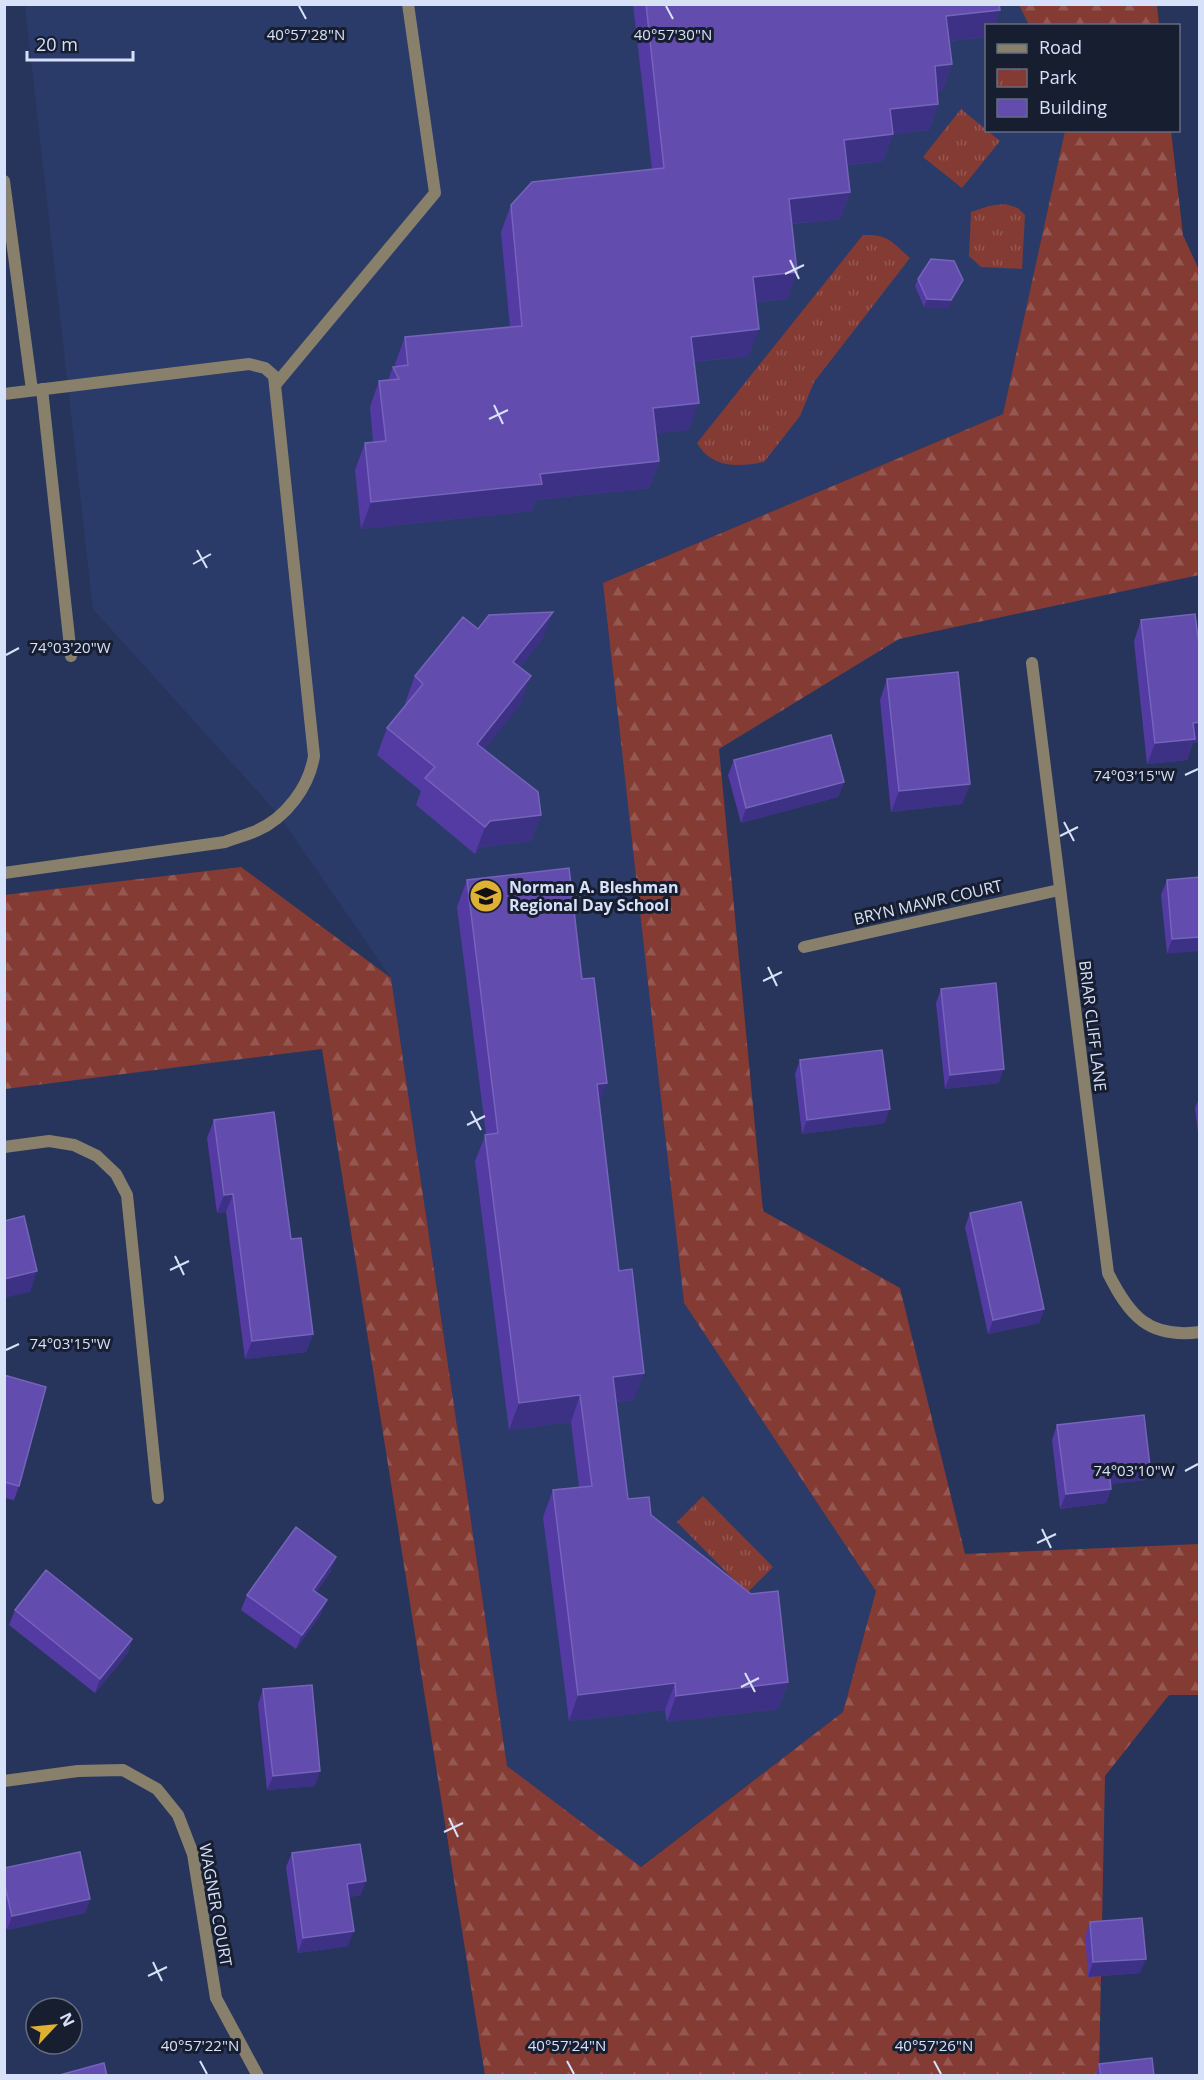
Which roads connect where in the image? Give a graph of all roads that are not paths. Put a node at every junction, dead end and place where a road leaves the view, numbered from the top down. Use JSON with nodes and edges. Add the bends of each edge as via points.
{"nodes":[{"id":1,"x":408,"y":4,"type":"edge"},
{"id":2,"x":4,"y":181,"type":"edge"},
{"id":3,"x":276,"y":384,"type":"junction"},
{"id":4,"x":37,"y":390,"type":"junction"},
{"id":5,"x":4,"y":394,"type":"edge"},
{"id":6,"x":71,"y":656,"type":"dead end"},
{"id":7,"x":1032,"y":663,"type":"dead end"},
{"id":8,"x":4,"y":873,"type":"edge"},
{"id":9,"x":1059,"y":890,"type":"junction"},
{"id":10,"x":804,"y":947,"type":"dead end"},
{"id":11,"x":4,"y":1147,"type":"edge"},
{"id":12,"x":1200,"y":1332,"type":"edge"},
{"id":13,"x":158,"y":1498,"type":"dead end"},
{"id":14,"x":4,"y":1781,"type":"edge"},
{"id":15,"x":258,"y":2076,"type":"edge"}],
"edges":[{"from":1,"to":3,"type":"street","via":[[435,193]]},
{"from":2,"to":4,"type":"street"},
{"from":3,"to":4,"type":"street","via":[[265,368],[249,364]]},
{"from":3,"to":8,"type":"street","via":[[314,756],[300,795],[258,830],[225,842]]},
{"from":4,"to":5,"type":"street"},
{"from":4,"to":6,"type":"street"},
{"from":7,"to":9,"type":"street","name":"BRIAR CLIFF LANE"},
{"from":9,"to":10,"type":"street","name":"BRYN MAWR COURT"},
{"from":9,"to":12,"type":"street","name":"BRIAR CLIFF LANE","via":[[1108,1273],[1122,1300],[1142,1321],[1161,1331]]},
{"from":11,"to":13,"type":"street","via":[[49,1141],[74,1145],[97,1156],[116,1174],[127,1195]]},
{"from":14,"to":15,"type":"street","name":"WAGNER COURT","via":[[78,1770],[123,1770],[157,1789],[178,1815],[193,1854],[216,1998]]}]}
